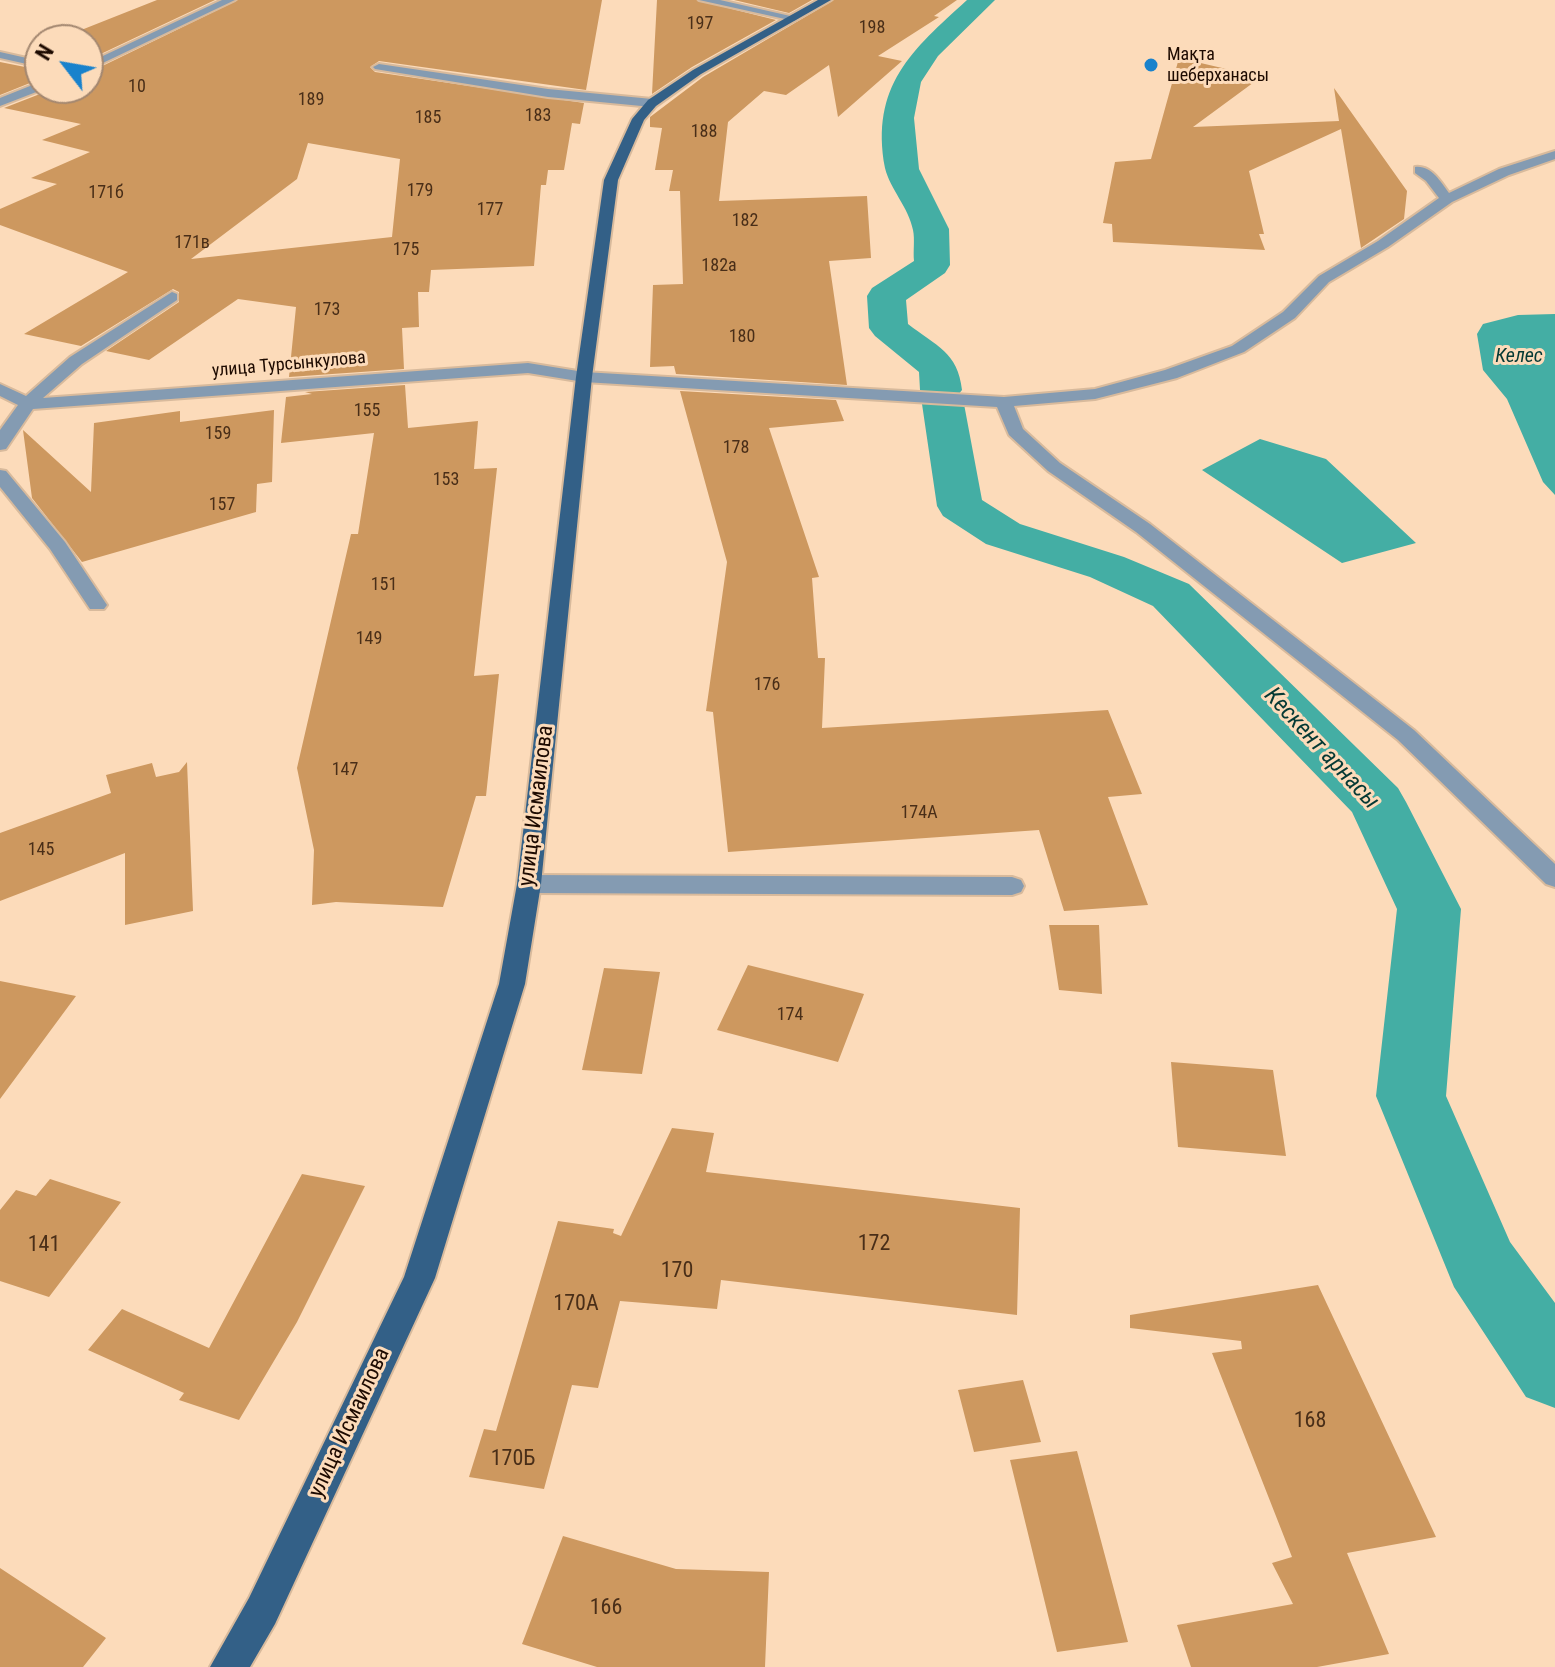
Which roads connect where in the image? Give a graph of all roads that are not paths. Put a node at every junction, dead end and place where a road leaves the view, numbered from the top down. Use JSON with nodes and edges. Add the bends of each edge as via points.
{"nodes":[{"id":1,"x":230,"y":0,"type":"edge"},
{"id":2,"x":704,"y":0,"type":"edge"},
{"id":3,"x":826,"y":0,"type":"edge"},
{"id":4,"x":794,"y":18,"type":"junction"},
{"id":5,"x":0,"y":55,"type":"edge"},
{"id":6,"x":104,"y":59,"type":"edge"},
{"id":7,"x":24,"y":60,"type":"edge"},
{"id":8,"x":379,"y":67,"type":"dead end"},
{"id":9,"x":24,"y":92,"type":"edge"},
{"id":10,"x":0,"y":102,"type":"edge"},
{"id":11,"x":652,"y":103,"type":"junction"},
{"id":12,"x":1555,"y":155,"type":"edge"},
{"id":13,"x":1420,"y":170,"type":"dead end"},
{"id":14,"x":1447,"y":199,"type":"junction"},
{"id":15,"x":172,"y":297,"type":"dead end"},
{"id":16,"x":584,"y":377,"type":"junction"},
{"id":17,"x":0,"y":389,"type":"edge"},
{"id":18,"x":1004,"y":402,"type":"junction"},
{"id":19,"x":29,"y":404,"type":"junction"},
{"id":20,"x":0,"y":445,"type":"edge"},
{"id":21,"x":0,"y":475,"type":"edge"},
{"id":22,"x":97,"y":605,"type":"dead end"},
{"id":23,"x":1555,"y":878,"type":"edge"},
{"id":24,"x":529,"y":884,"type":"junction"},
{"id":25,"x":1012,"y":886,"type":"dead end"},
{"id":26,"x":229,"y":1667,"type":"edge"}],
"edges":[{"from":1,"to":6,"type":"street"},
{"from":2,"to":4,"type":"street"},
{"from":3,"to":4,"type":"main road","name":"улица Исмаилова"},
{"from":4,"to":11,"type":"main road","name":"улица Исмаилова"},
{"from":5,"to":7,"type":"street"},
{"from":8,"to":11,"type":"street"},
{"from":9,"to":10,"type":"street"},
{"from":11,"to":16,"type":"main road","name":"улица Исмаилова","via":[[638,119],[611,180]]},
{"from":12,"to":14,"type":"street","name":"улица Турсынкулова"},
{"from":13,"to":14,"type":"street"},
{"from":14,"to":18,"type":"street","name":"улица Турсынкулова","via":[[1324,279],[1289,315],[1238,349],[1095,394]]},
{"from":15,"to":19,"type":"street","via":[[52,380]]},
{"from":16,"to":18,"type":"street","name":"улица Турсынкулова"},
{"from":16,"to":19,"type":"street","name":"улица Турсынкулова","via":[[528,368],[421,373]]},
{"from":16,"to":24,"type":"main road","name":"улица Исмаилова"},
{"from":17,"to":19,"type":"street"},
{"from":18,"to":23,"type":"street","via":[[1015,431],[1054,467],[1143,528],[1406,735]]},
{"from":19,"to":20,"type":"street"},
{"from":21,"to":22,"type":"street","via":[[58,546]]},
{"from":24,"to":25,"type":"street"},
{"from":24,"to":26,"type":"main road","name":"улица Исмаилова","via":[[512,984],[419,1278],[262,1611]]}]}
